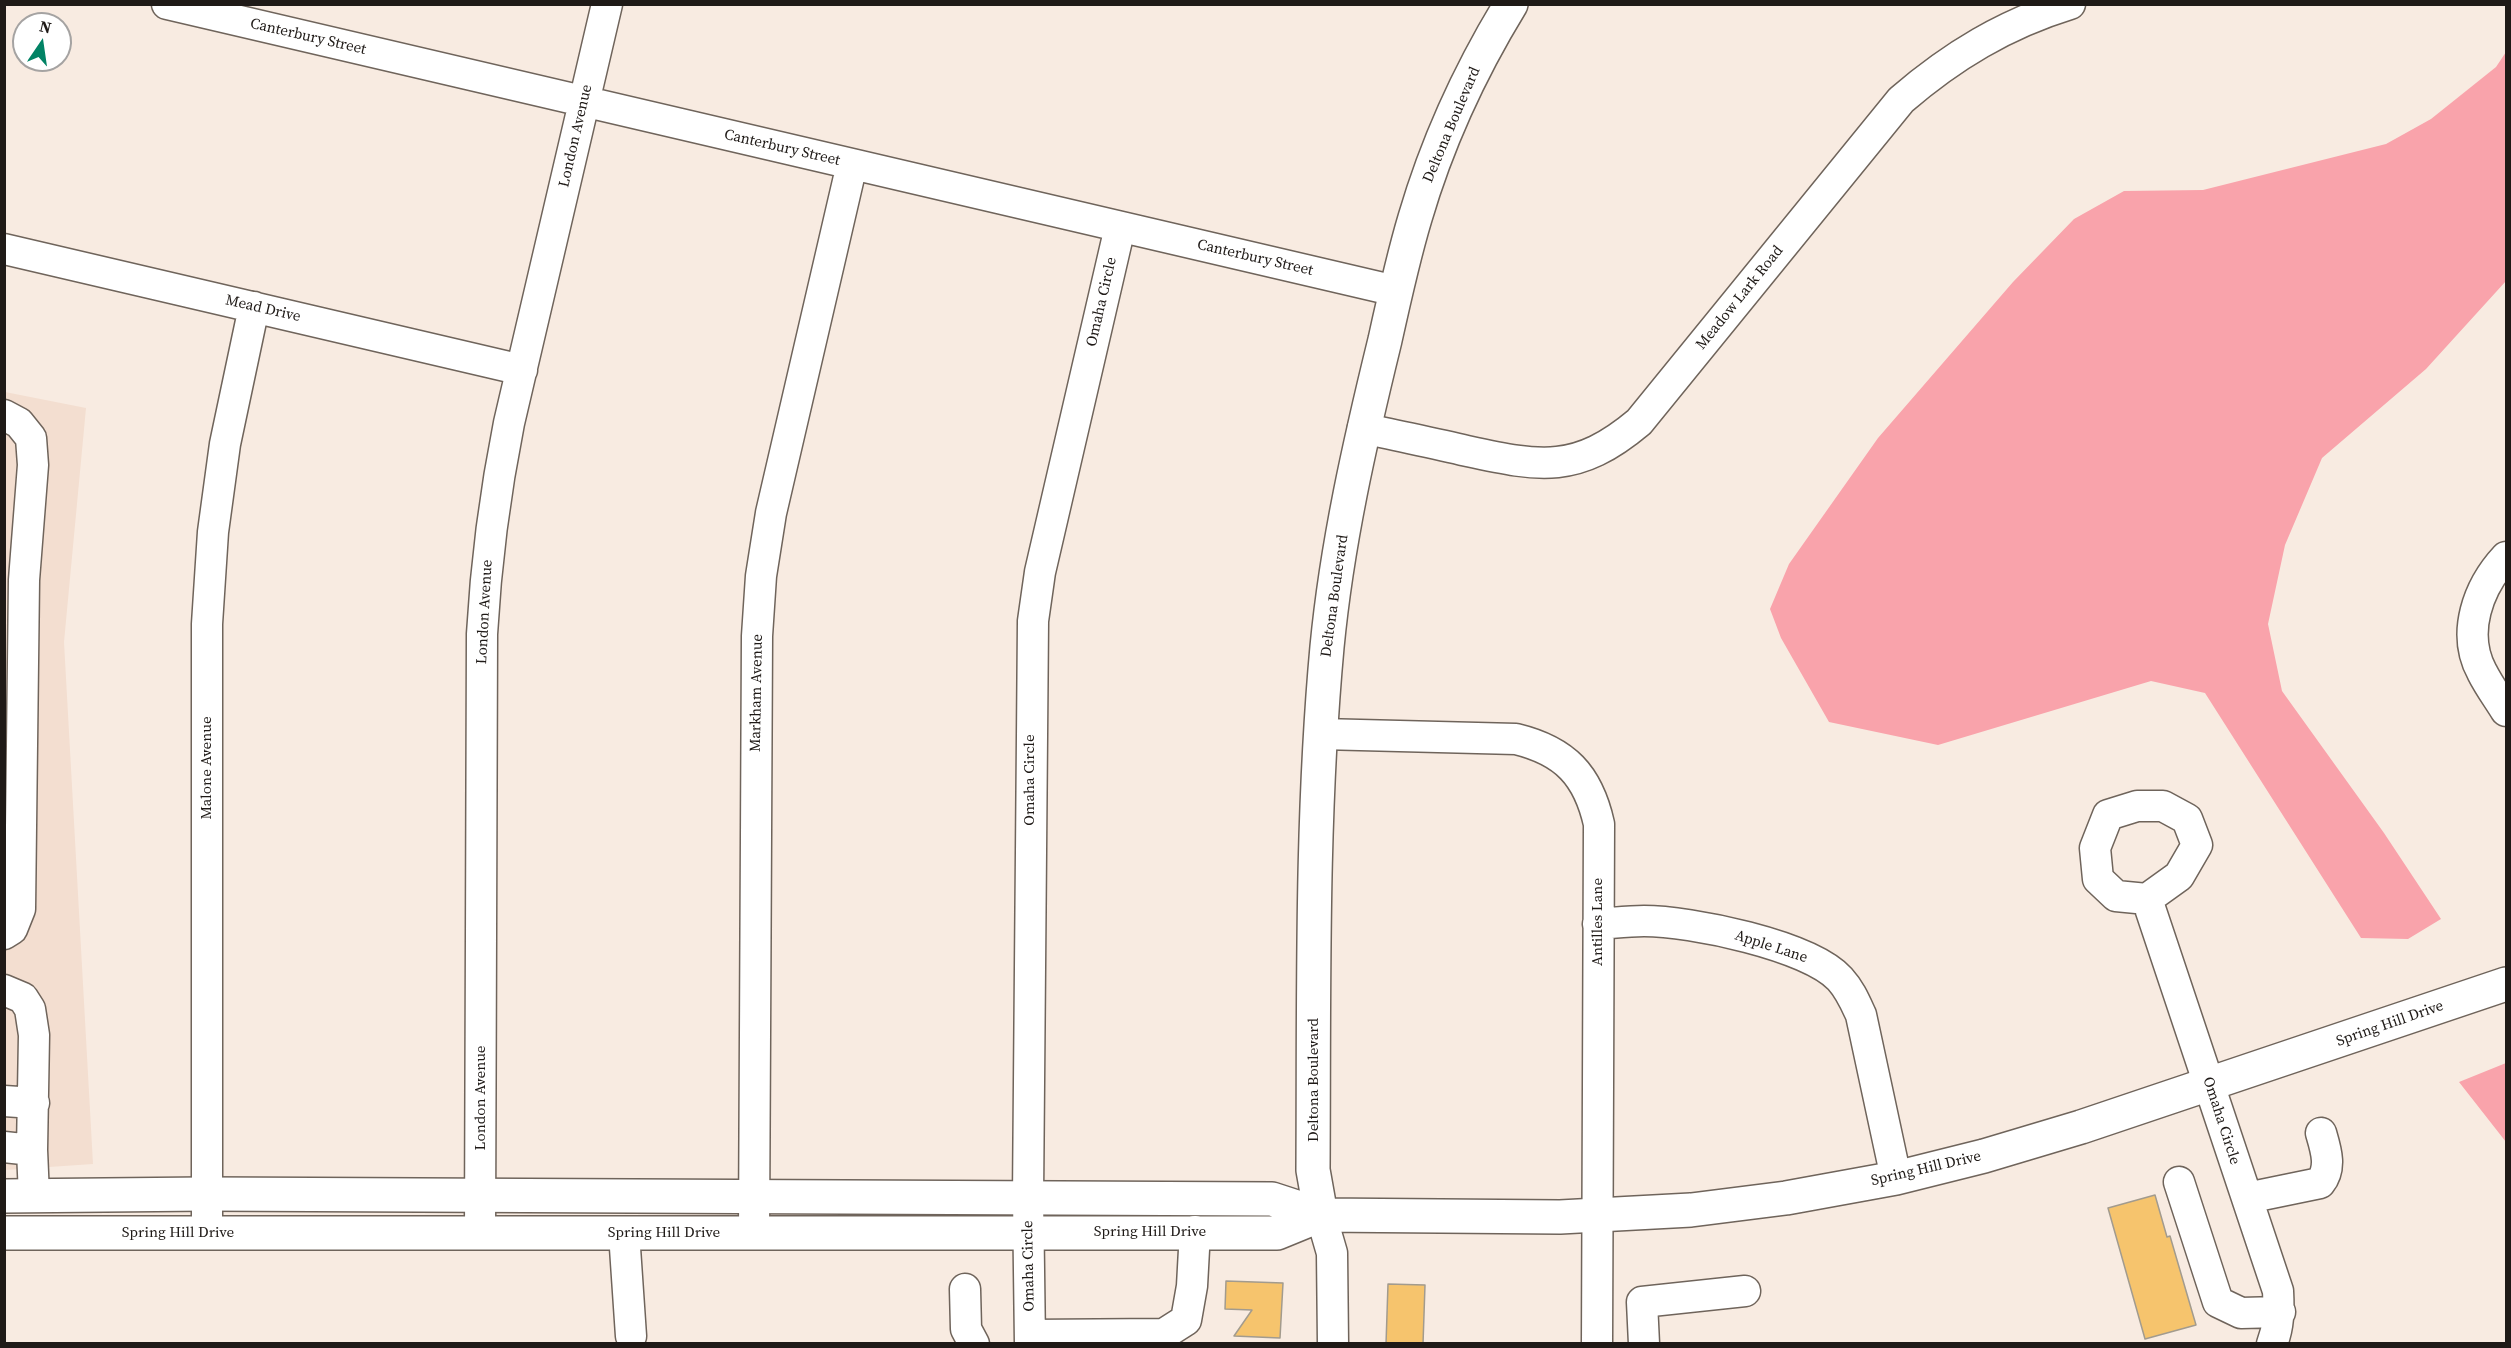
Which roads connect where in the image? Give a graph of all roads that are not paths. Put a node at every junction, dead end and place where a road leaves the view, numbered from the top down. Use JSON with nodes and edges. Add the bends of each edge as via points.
{"nodes":[{"id":1,"x":167,"y":4,"type":"edge"},
{"id":2,"x":607,"y":4,"type":"edge"},
{"id":3,"x":1511,"y":4,"type":"edge"},
{"id":4,"x":2070,"y":4,"type":"edge"},
{"id":5,"x":584,"y":102,"type":"junction"},
{"id":6,"x":852,"y":164,"type":"junction"},
{"id":7,"x":1120,"y":227,"type":"junction"},
{"id":8,"x":4,"y":249,"type":"edge"},
{"id":9,"x":1396,"y":291,"type":"junction"},
{"id":10,"x":254,"y":307,"type":"junction"},
{"id":11,"x":522,"y":369,"type":"junction"},
{"id":12,"x":4,"y":415,"type":"edge"},
{"id":13,"x":1363,"y":429,"type":"junction"},
{"id":14,"x":2506,"y":558,"type":"edge"},
{"id":15,"x":14,"y":583,"type":"edge"},
{"id":16,"x":2506,"y":711,"type":"edge"},
{"id":17,"x":1321,"y":734,"type":"junction"},
{"id":18,"x":14,"y":745,"type":"edge"},
{"id":19,"x":2147,"y":899,"type":"dead end"},
{"id":20,"x":1598,"y":924,"type":"junction"},
{"id":21,"x":4,"y":934,"type":"edge"},
{"id":22,"x":2506,"y":984,"type":"edge"},
{"id":23,"x":6,"y":990,"type":"edge"},
{"id":24,"x":2209,"y":1084,"type":"junction"},
{"id":25,"x":4,"y":1101,"type":"edge"},
{"id":26,"x":34,"y":1103,"type":"junction"},
{"id":27,"x":2321,"y":1133,"type":"dead end"},
{"id":28,"x":18,"y":1149,"type":"edge"},
{"id":29,"x":1896,"y":1178,"type":"junction"},
{"id":30,"x":2179,"y":1182,"type":"dead end"},
{"id":31,"x":206,"y":1194,"type":"junction"},
{"id":32,"x":481,"y":1194,"type":"junction"},
{"id":33,"x":754,"y":1195,"type":"junction"},
{"id":34,"x":19,"y":1196,"type":"edge"},
{"id":35,"x":1028,"y":1197,"type":"junction"},
{"id":36,"x":2247,"y":1198,"type":"junction"},
{"id":37,"x":1321,"y":1215,"type":"junction"},
{"id":38,"x":1597,"y":1216,"type":"junction"},
{"id":39,"x":754,"y":1232,"type":"junction"},
{"id":40,"x":1195,"y":1232,"type":"junction"},
{"id":41,"x":4,"y":1233,"type":"edge"},
{"id":42,"x":207,"y":1233,"type":"junction"},
{"id":43,"x":480,"y":1233,"type":"junction"},
{"id":44,"x":624,"y":1233,"type":"junction"},
{"id":45,"x":1029,"y":1233,"type":"junction"},
{"id":46,"x":965,"y":1289,"type":"dead end"},
{"id":47,"x":1745,"y":1291,"type":"dead end"},
{"id":48,"x":2276,"y":1335,"type":"edge"},
{"id":49,"x":631,"y":1336,"type":"dead end"},
{"id":50,"x":1030,"y":1339,"type":"edge"},
{"id":51,"x":974,"y":1344,"type":"edge"},
{"id":52,"x":1333,"y":1344,"type":"edge"},
{"id":53,"x":1597,"y":1344,"type":"edge"},
{"id":54,"x":1644,"y":1344,"type":"edge"}],
"edges":[{"from":1,"to":5,"type":"street","name":"Canterbury Street"},
{"from":2,"to":5,"type":"street","name":"London Avenue"},
{"from":3,"to":9,"type":"main road","name":"Deltona Boulevard","via":[[1463,92],[1436,154]]},
{"from":4,"to":13,"type":"street","name":"Meadow Lark Road","via":[[1999,31],[1962,52],[1901,100],[1639,422],[1617,440],[1592,454],[1565,462],[1523,463]]},
{"from":5,"to":6,"type":"street","name":"Canterbury Street"},
{"from":5,"to":11,"type":"street","name":"London Avenue"},
{"from":6,"to":7,"type":"street","name":"Canterbury Street"},
{"from":6,"to":33,"type":"street","name":"Markham Avenue","via":[[771,513],[761,576],[757,636]]},
{"from":7,"to":9,"type":"street","name":"Canterbury Street"},
{"from":7,"to":35,"type":"street","name":"Omaha Circle","via":[[1040,572],[1033,621]]},
{"from":8,"to":10,"type":"street","name":"Mead Drive"},
{"from":9,"to":13,"type":"main road","name":"Deltona Boulevard"},
{"from":10,"to":11,"type":"street","name":"Mead Drive"},
{"from":10,"to":31,"type":"street","name":"Malone Avenue","via":[[225,444],[213,532],[207,624]]},
{"from":11,"to":32,"type":"street","name":"London Avenue","via":[[498,479],[482,634]]},
{"from":12,"to":15,"type":"street","via":[[19,423],[31,438],[33,465]]},
{"from":13,"to":17,"type":"main road","name":"Deltona Boulevard","via":[[1339,557]]},
{"from":14,"to":16,"type":"street","via":[[2483,588],[2473,629],[2481,670]]},
{"from":15,"to":18,"type":"street"},
{"from":17,"to":20,"type":"street","name":"Antilles Lane","via":[[1516,739],[1559,755],[1585,784],[1597,813]]},
{"from":17,"to":37,"type":"main road","name":"Deltona Boulevard","via":[[1314,845],[1314,1170]]},
{"from":18,"to":21,"type":"street","via":[[20,909],[12,929]]},
{"from":19,"to":24,"type":"street","name":"Omaha Circle"},
{"from":20,"to":29,"type":"street","name":"Apple Lane","via":[[1645,921],[1687,925],[1736,935],[1823,965],[1852,996],[1861,1015]]},
{"from":20,"to":38,"type":"street","name":"Antilles Lane"},
{"from":22,"to":24,"type":"main road","name":"Spring Hill Drive"},
{"from":23,"to":26,"type":"street","via":[[24,998],[30,1009]]},
{"from":24,"to":29,"type":"main road","name":"Spring Hill Drive","via":[[2017,1147]]},
{"from":24,"to":36,"type":"street","name":"Omaha Circle"},
{"from":25,"to":26,"type":"street"},
{"from":26,"to":28,"type":"street"},
{"from":27,"to":36,"type":"street","via":[[2327,1169],[2320,1183]]},
{"from":28,"to":34,"type":"street"},
{"from":29,"to":38,"type":"main road","name":"Spring Hill Drive","via":[[1786,1198]]},
{"from":30,"to":48,"type":"street","via":[[2218,1302]]},
{"from":31,"to":32,"type":"main road","name":"Spring Hill Drive"},
{"from":31,"to":34,"type":"main road","name":"Spring Hill Drive"},
{"from":31,"to":42,"type":"street","name":"Malone Avenue"},
{"from":32,"to":33,"type":"main road","name":"Spring Hill Drive"},
{"from":32,"to":43,"type":"street","name":"London Avenue"},
{"from":33,"to":35,"type":"main road","name":"Spring Hill Drive"},
{"from":33,"to":39,"type":"street","name":"Markham Avenue"},
{"from":35,"to":37,"type":"main road","name":"Spring Hill Drive","via":[[1272,1199]]},
{"from":35,"to":45,"type":"street","name":"Omaha Circle"},
{"from":36,"to":48,"type":"street","name":"Omaha Circle","via":[[2277,1291]]},
{"from":37,"to":38,"type":"main road","name":"Spring Hill Drive"},
{"from":37,"to":40,"type":"main road","name":"Spring Hill Drive","via":[[1276,1233]]},
{"from":37,"to":52,"type":"street","via":[[1332,1253]]},
{"from":38,"to":53,"type":"street","name":"Antilles Lane"},
{"from":39,"to":44,"type":"main road","name":"Spring Hill Drive"},
{"from":39,"to":45,"type":"main road","name":"Spring Hill Drive"},
{"from":40,"to":45,"type":"main road","name":"Spring Hill Drive"},
{"from":40,"to":50,"type":"street","via":[[1186,1320],[1164,1334]]},
{"from":41,"to":42,"type":"main road","name":"Spring Hill Drive"},
{"from":42,"to":43,"type":"main road","name":"Spring Hill Drive"},
{"from":43,"to":44,"type":"main road","name":"Spring Hill Drive"},
{"from":44,"to":49,"type":"street"},
{"from":45,"to":50,"type":"street","name":"Omaha Circle"},
{"from":46,"to":51,"type":"street","via":[[966,1329]]},
{"from":47,"to":54,"type":"street","via":[[1642,1302]]}]}
